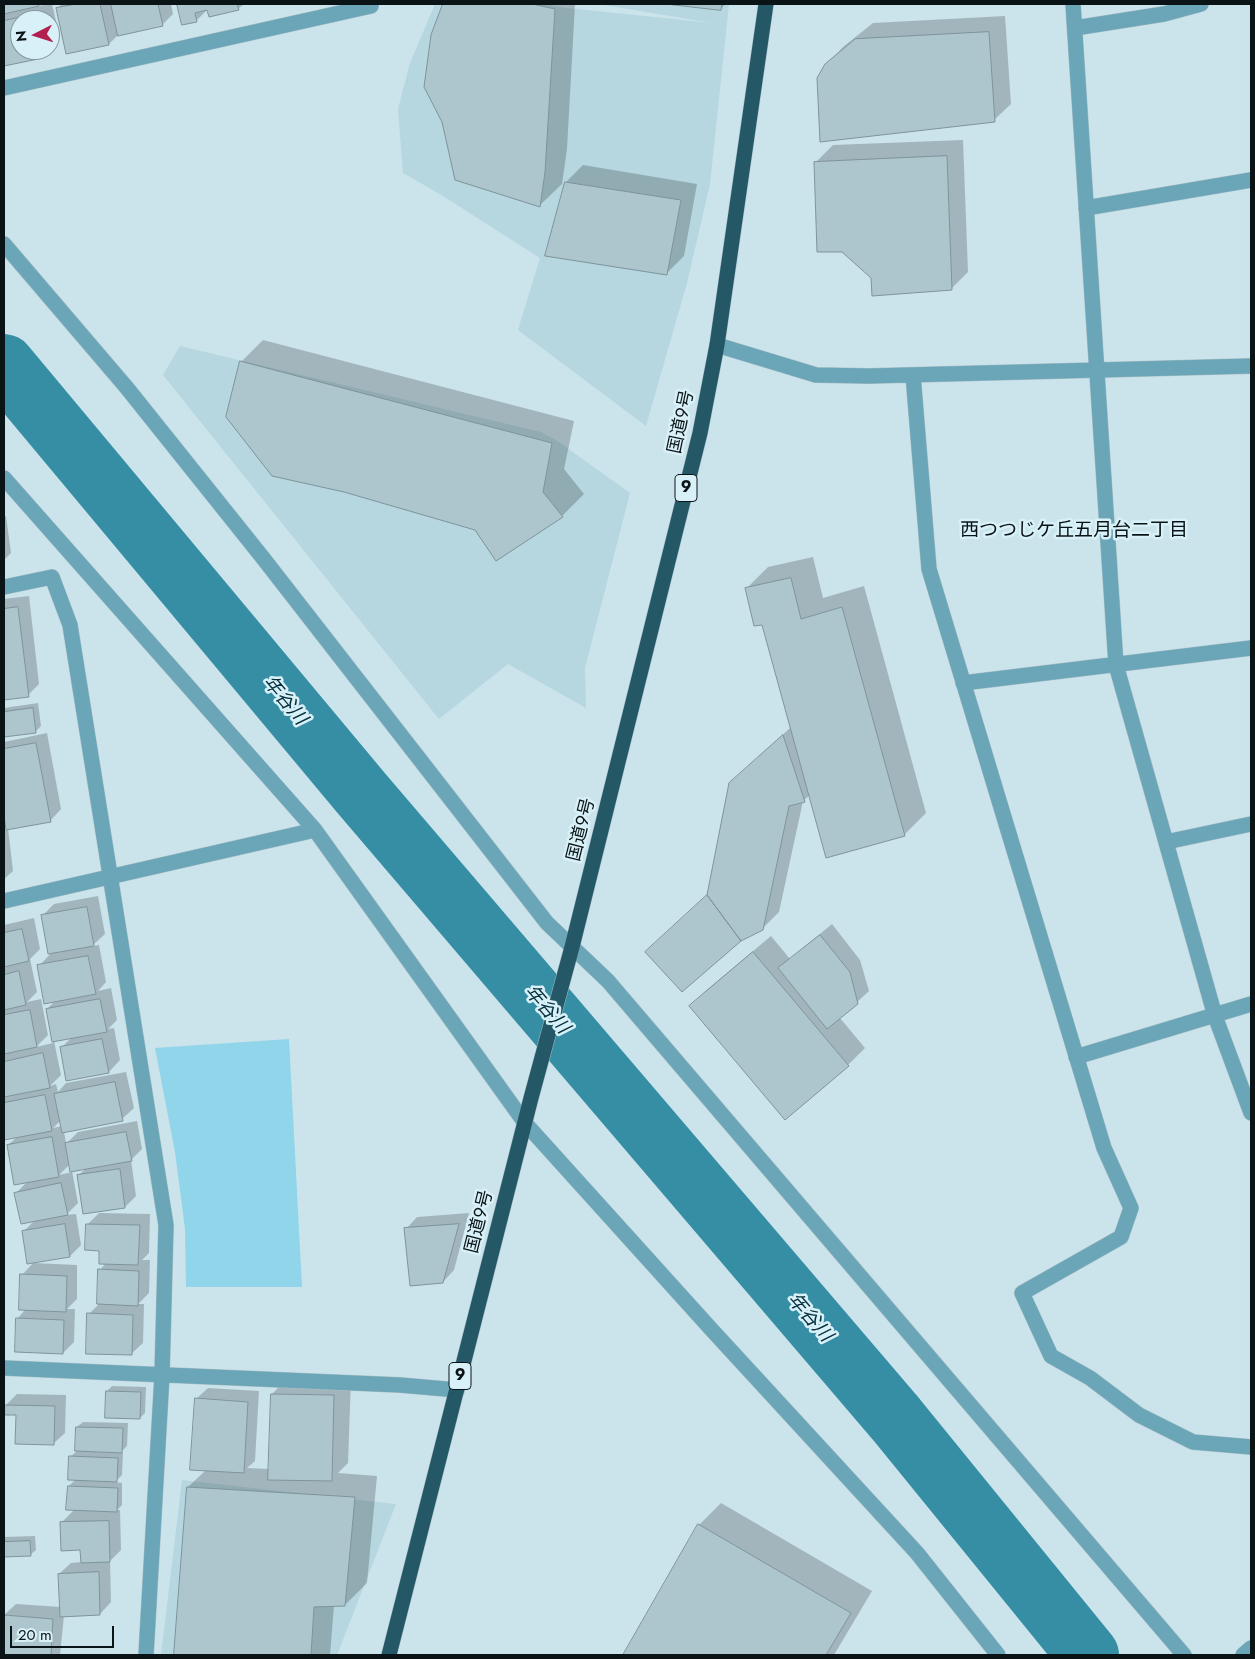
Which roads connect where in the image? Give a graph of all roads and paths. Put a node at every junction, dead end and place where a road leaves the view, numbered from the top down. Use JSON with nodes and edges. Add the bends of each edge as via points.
{"nodes":[{"id":1,"x":370,"y":4,"type":"edge"},
{"id":2,"x":766,"y":4,"type":"edge"},
{"id":3,"x":1073,"y":4,"type":"edge"},
{"id":4,"x":1201,"y":4,"type":"edge"},
{"id":5,"x":1075,"y":28,"type":"junction"},
{"id":6,"x":4,"y":88,"type":"edge"},
{"id":7,"x":1251,"y":180,"type":"edge"},
{"id":8,"x":1086,"y":208,"type":"junction"},
{"id":9,"x":4,"y":244,"type":"edge"},
{"id":10,"x":717,"y":345,"type":"junction"},
{"id":11,"x":1251,"y":366,"type":"edge"},
{"id":12,"x":1097,"y":370,"type":"junction"},
{"id":13,"x":913,"y":375,"type":"junction"},
{"id":14,"x":4,"y":478,"type":"edge"},
{"id":15,"x":4,"y":587,"type":"edge"},
{"id":16,"x":1251,"y":648,"type":"edge"},
{"id":17,"x":1116,"y":665,"type":"junction"},
{"id":18,"x":963,"y":683,"type":"junction"},
{"id":19,"x":1251,"y":824,"type":"edge"},
{"id":20,"x":315,"y":830,"type":"junction"},
{"id":21,"x":1166,"y":842,"type":"junction"},
{"id":22,"x":111,"y":878,"type":"junction"},
{"id":23,"x":4,"y":901,"type":"edge"},
{"id":24,"x":572,"y":947,"type":"junction"},
{"id":25,"x":1251,"y":1004,"type":"edge"},
{"id":26,"x":1215,"y":1016,"type":"junction"},
{"id":27,"x":1076,"y":1057,"type":"junction"},
{"id":28,"x":1251,"y":1113,"type":"edge"},
{"id":29,"x":525,"y":1123,"type":"junction"},
{"id":30,"x":4,"y":1368,"type":"edge"},
{"id":31,"x":162,"y":1375,"type":"junction"},
{"id":32,"x":457,"y":1390,"type":"junction"},
{"id":33,"x":1251,"y":1447,"type":"edge"},
{"id":34,"x":1251,"y":1648,"type":"edge"},
{"id":35,"x":146,"y":1655,"type":"edge"},
{"id":36,"x":389,"y":1655,"type":"edge"},
{"id":37,"x":998,"y":1655,"type":"edge"},
{"id":38,"x":1184,"y":1655,"type":"edge"},
{"id":39,"x":1243,"y":1655,"type":"edge"}],
"edges":[{"from":1,"to":6,"type":"street"},
{"from":2,"to":10,"type":"highway","name":"国道9号","number":"9"},
{"from":3,"to":5,"type":"street"},
{"from":4,"to":5,"type":"street","via":[[1164,14]]},
{"from":5,"to":8,"type":"street"},
{"from":7,"to":8,"type":"street"},
{"from":8,"to":12,"type":"street"},
{"from":9,"to":24,"type":"street","via":[[127,388],[547,923]]},
{"from":10,"to":13,"type":"street","via":[[816,375]]},
{"from":10,"to":24,"type":"highway","name":"国道9号","number":"9","via":[[700,433]]},
{"from":11,"to":12,"type":"street"},
{"from":12,"to":13,"type":"street"},
{"from":12,"to":17,"type":"street"},
{"from":13,"to":18,"type":"street","via":[[929,569]]},
{"from":14,"to":20,"type":"street"},
{"from":15,"to":22,"type":"street","via":[[52,577],[70,625]]},
{"from":16,"to":17,"type":"street"},
{"from":17,"to":18,"type":"street"},
{"from":17,"to":21,"type":"street"},
{"from":18,"to":27,"type":"street"},
{"from":19,"to":21,"type":"street"},
{"from":20,"to":22,"type":"street"},
{"from":20,"to":29,"type":"street"},
{"from":21,"to":26,"type":"street"},
{"from":22,"to":23,"type":"street"},
{"from":22,"to":31,"type":"street","via":[[166,1225]]},
{"from":24,"to":29,"type":"highway","name":"国道9号","number":"9"},
{"from":24,"to":38,"type":"street","via":[[608,981]]},
{"from":25,"to":26,"type":"street"},
{"from":26,"to":27,"type":"street"},
{"from":26,"to":28,"type":"street"},
{"from":27,"to":33,"type":"street","via":[[1104,1148],[1131,1208],[1121,1237],[1022,1293],[1052,1356],[1090,1378],[1138,1415],[1193,1442]]},
{"from":29,"to":32,"type":"highway","name":"国道9号","number":"9"},
{"from":29,"to":37,"type":"street","via":[[917,1553]]},
{"from":30,"to":31,"type":"street"},
{"from":31,"to":32,"type":"street"},
{"from":31,"to":35,"type":"street"},
{"from":32,"to":36,"type":"highway","name":"国道9号","number":"9"},
{"from":34,"to":39,"type":"street"}]}
